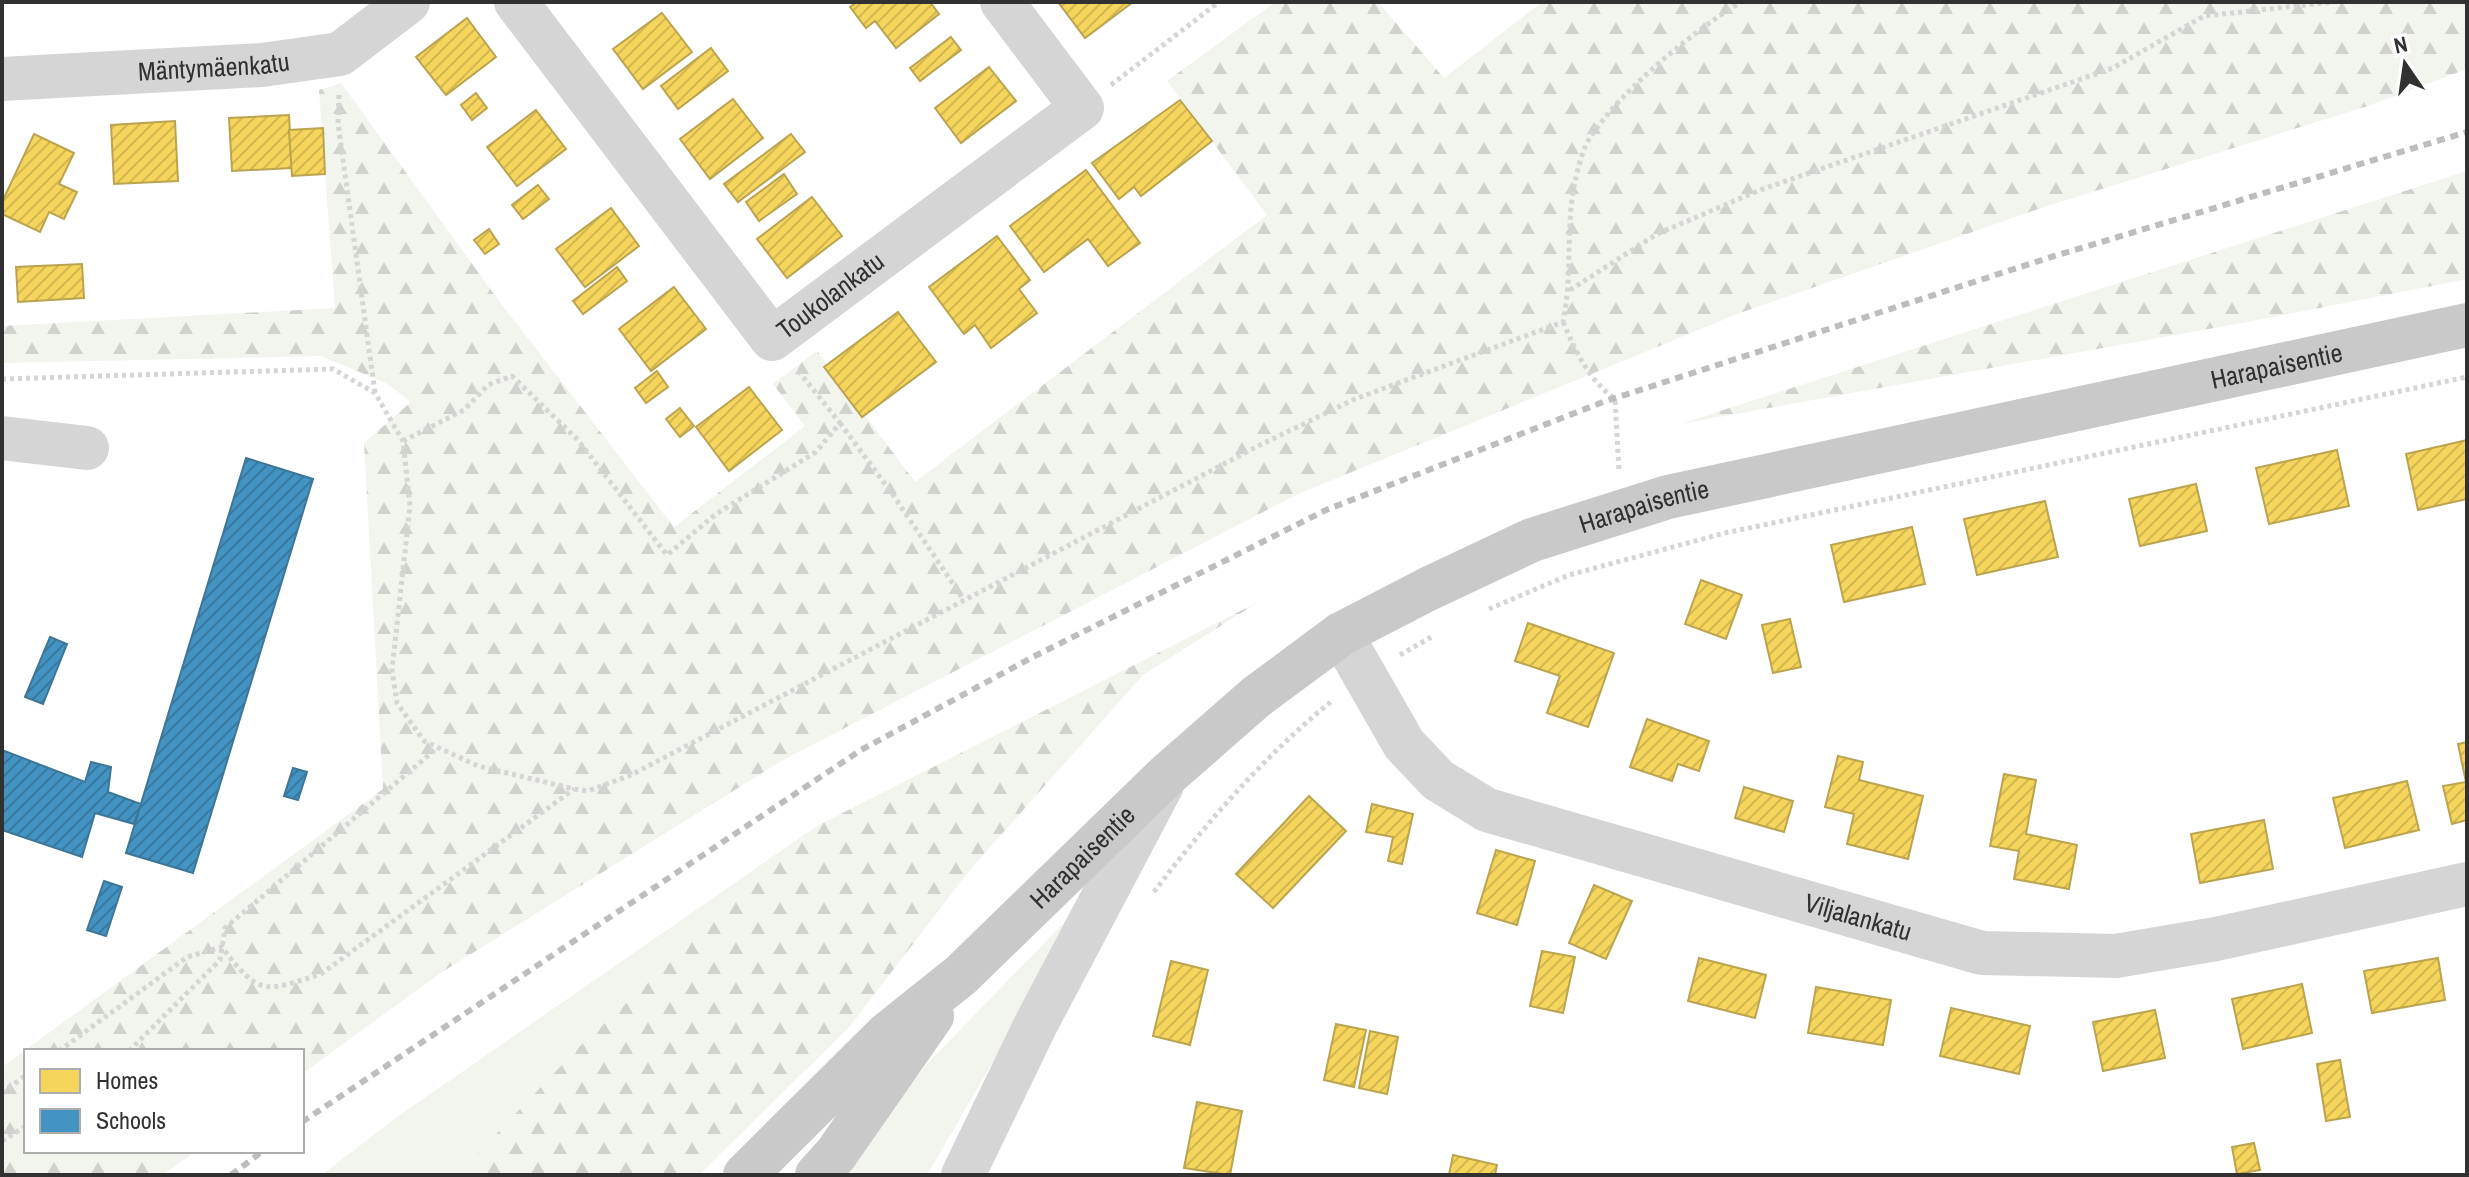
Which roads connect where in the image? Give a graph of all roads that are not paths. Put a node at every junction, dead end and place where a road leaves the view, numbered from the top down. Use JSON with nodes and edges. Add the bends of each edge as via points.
{"nodes":[{"id":1,"x":408,"y":2,"type":"edge"},
{"id":2,"x":516,"y":2,"type":"edge"},
{"id":3,"x":1002,"y":2,"type":"edge"},
{"id":4,"x":2,"y":79,"type":"edge"},
{"id":5,"x":2467,"y":325,"type":"edge"},
{"id":6,"x":2,"y":438,"type":"edge"},
{"id":7,"x":87,"y":448,"type":"dead end"},
{"id":8,"x":1341,"y":634,"type":"junction"},
{"id":9,"x":1167,"y":775,"type":"junction"},
{"id":10,"x":2467,"y":884,"type":"edge"},
{"id":11,"x":961,"y":975,"type":"junction"},
{"id":12,"x":745,"y":1175,"type":"edge"},
{"id":13,"x":817,"y":1175,"type":"edge"},
{"id":14,"x":963,"y":1175,"type":"edge"}],
"edges":[{"from":1,"to":4,"type":"street","name":"Mäntymäenkatu","via":[[340,54],[262,65]]},
{"from":2,"to":3,"type":"street","name":"Toukolankatu","via":[[772,339],[1082,108]]},
{"from":5,"to":8,"type":"main road","name":"Harapaisentie","via":[[1620,510],[1532,540]]},
{"from":6,"to":7,"type":"street"},
{"from":8,"to":9,"type":"main road","name":"Harapaisentie","via":[[1256,697]]},
{"from":8,"to":10,"type":"street","name":"Viljalankatu","via":[[1404,744],[1438,780],[1487,810],[1982,953],[2116,956]]},
{"from":9,"to":11,"type":"main road","name":"Harapaisentie"},
{"from":9,"to":14,"type":"street"},
{"from":11,"to":12,"type":"main road","name":"Harapaisentie","via":[[886,1035]]},
{"from":11,"to":13,"type":"main road","name":"Harapaisentie"}]}
